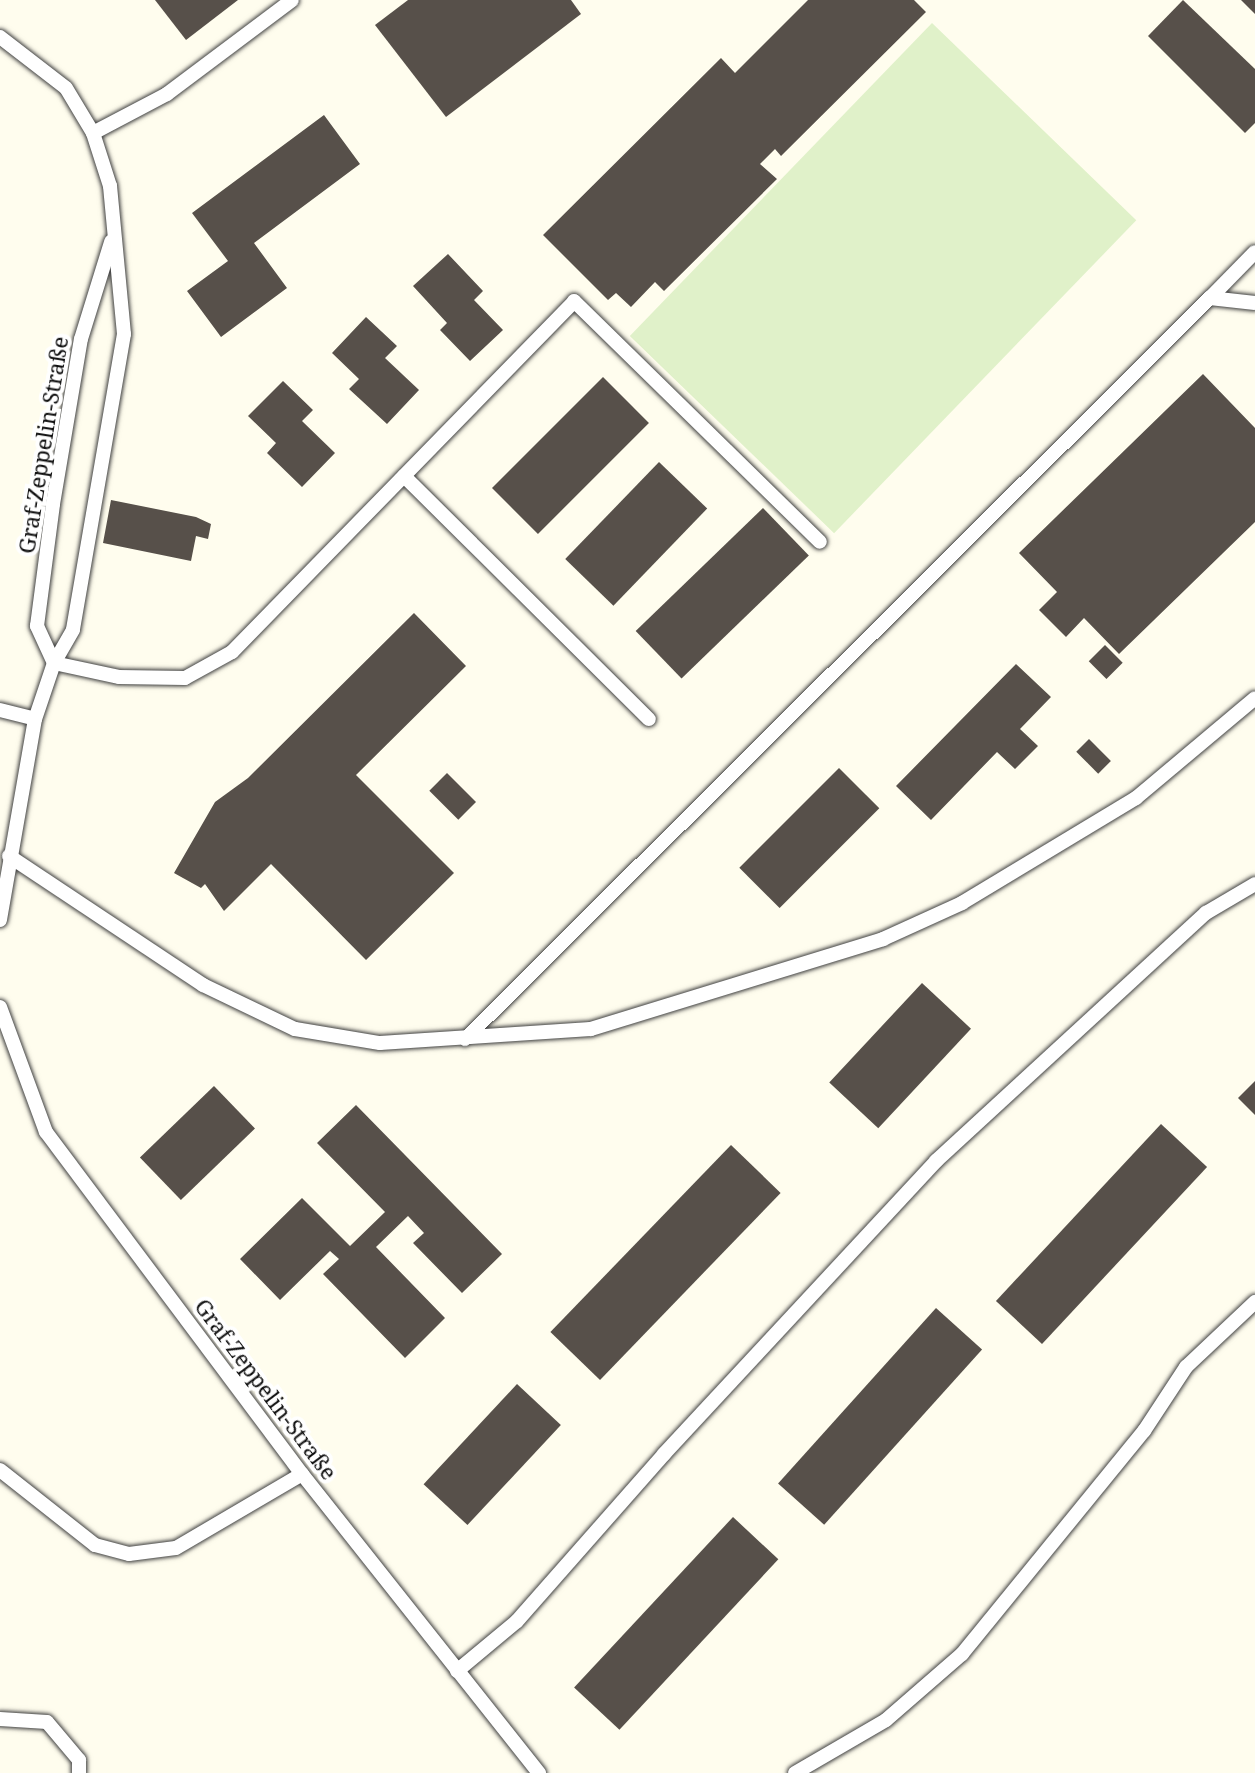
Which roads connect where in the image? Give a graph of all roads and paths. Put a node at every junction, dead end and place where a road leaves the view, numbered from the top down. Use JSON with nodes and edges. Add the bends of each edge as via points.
{"nodes":[{"id":1,"x":292,"y":0,"type":"edge"},
{"id":2,"x":0,"y":37,"type":"edge"},
{"id":3,"x":93,"y":133,"type":"junction"},
{"id":4,"x":114,"y":234,"type":"junction"},
{"id":5,"x":1255,"y":252,"type":"edge"},
{"id":6,"x":1210,"y":298,"type":"junction"},
{"id":7,"x":1255,"y":303,"type":"edge"},
{"id":8,"x":404,"y":476,"type":"junction"},
{"id":9,"x":820,"y":542,"type":"dead end"},
{"id":10,"x":54,"y":663,"type":"junction"},
{"id":11,"x":1255,"y":698,"type":"edge"},
{"id":12,"x":0,"y":710,"type":"edge"},
{"id":13,"x":35,"y":719,"type":"junction"},
{"id":14,"x":649,"y":719,"type":"dead end"},
{"id":15,"x":9,"y":856,"type":"junction"},
{"id":16,"x":1255,"y":884,"type":"edge"},
{"id":17,"x":0,"y":920,"type":"edge"},
{"id":18,"x":0,"y":1007,"type":"edge"},
{"id":19,"x":465,"y":1039,"type":"junction"},
{"id":20,"x":1255,"y":1302,"type":"edge"},
{"id":21,"x":0,"y":1470,"type":"edge"},
{"id":22,"x":302,"y":1474,"type":"junction"},
{"id":23,"x":457,"y":1671,"type":"junction"},
{"id":24,"x":0,"y":1719,"type":"edge"},
{"id":25,"x":79,"y":1773,"type":"edge"},
{"id":26,"x":539,"y":1773,"type":"edge"},
{"id":27,"x":795,"y":1773,"type":"edge"}],
"edges":[{"from":1,"to":3,"type":"lane","via":[[167,94]]},
{"from":2,"to":3,"type":"lane","name":"Graf-Zeppelin-Straße","via":[[66,88]]},
{"from":3,"to":4,"type":"lane","name":"Graf-Zeppelin-Straße","via":[[110,186]]},
{"from":4,"to":10,"type":"lane","name":"Graf-Zeppelin-Straße","via":[[124,334],[73,630]]},
{"from":4,"to":10,"type":"lane","name":"Graf-Zeppelin-Straße","via":[[81,339],[53,504],[37,626]]},
{"from":5,"to":6,"type":"lane"},
{"from":6,"to":7,"type":"lane"},
{"from":6,"to":19,"type":"lane"},
{"from":8,"to":9,"type":"lane","via":[[574,301]]},
{"from":8,"to":10,"type":"lane","via":[[232,652],[207,669],[185,678],[157,680]]},
{"from":8,"to":14,"type":"lane"},
{"from":10,"to":13,"type":"lane","name":"Graf-Zeppelin-Straße"},
{"from":11,"to":19,"type":"lane","via":[[1136,798],[962,903],[883,939],[591,1029]]},
{"from":12,"to":13,"type":"lane"},
{"from":13,"to":15,"type":"lane","name":"Graf-Zeppelin-Straße"},
{"from":15,"to":17,"type":"lane","name":"Graf-Zeppelin-Straße"},
{"from":15,"to":19,"type":"lane","via":[[203,985],[295,1029],[380,1043]]},
{"from":16,"to":23,"type":"lane","via":[[1206,913],[936,1161],[517,1621]]},
{"from":18,"to":22,"type":"lane","name":"Graf-Zeppelin-Straße","via":[[46,1132]]},
{"from":20,"to":27,"type":"lane","via":[[1186,1367],[1144,1431],[962,1654],[886,1720]]},
{"from":21,"to":22,"type":"lane","via":[[95,1545],[129,1554],[176,1548]]},
{"from":22,"to":23,"type":"lane","name":"Graf-Zeppelin-Straße"},
{"from":23,"to":26,"type":"lane","name":"Graf-Zeppelin-Straße"},
{"from":24,"to":25,"type":"lane","via":[[47,1722],[79,1760]]}]}
